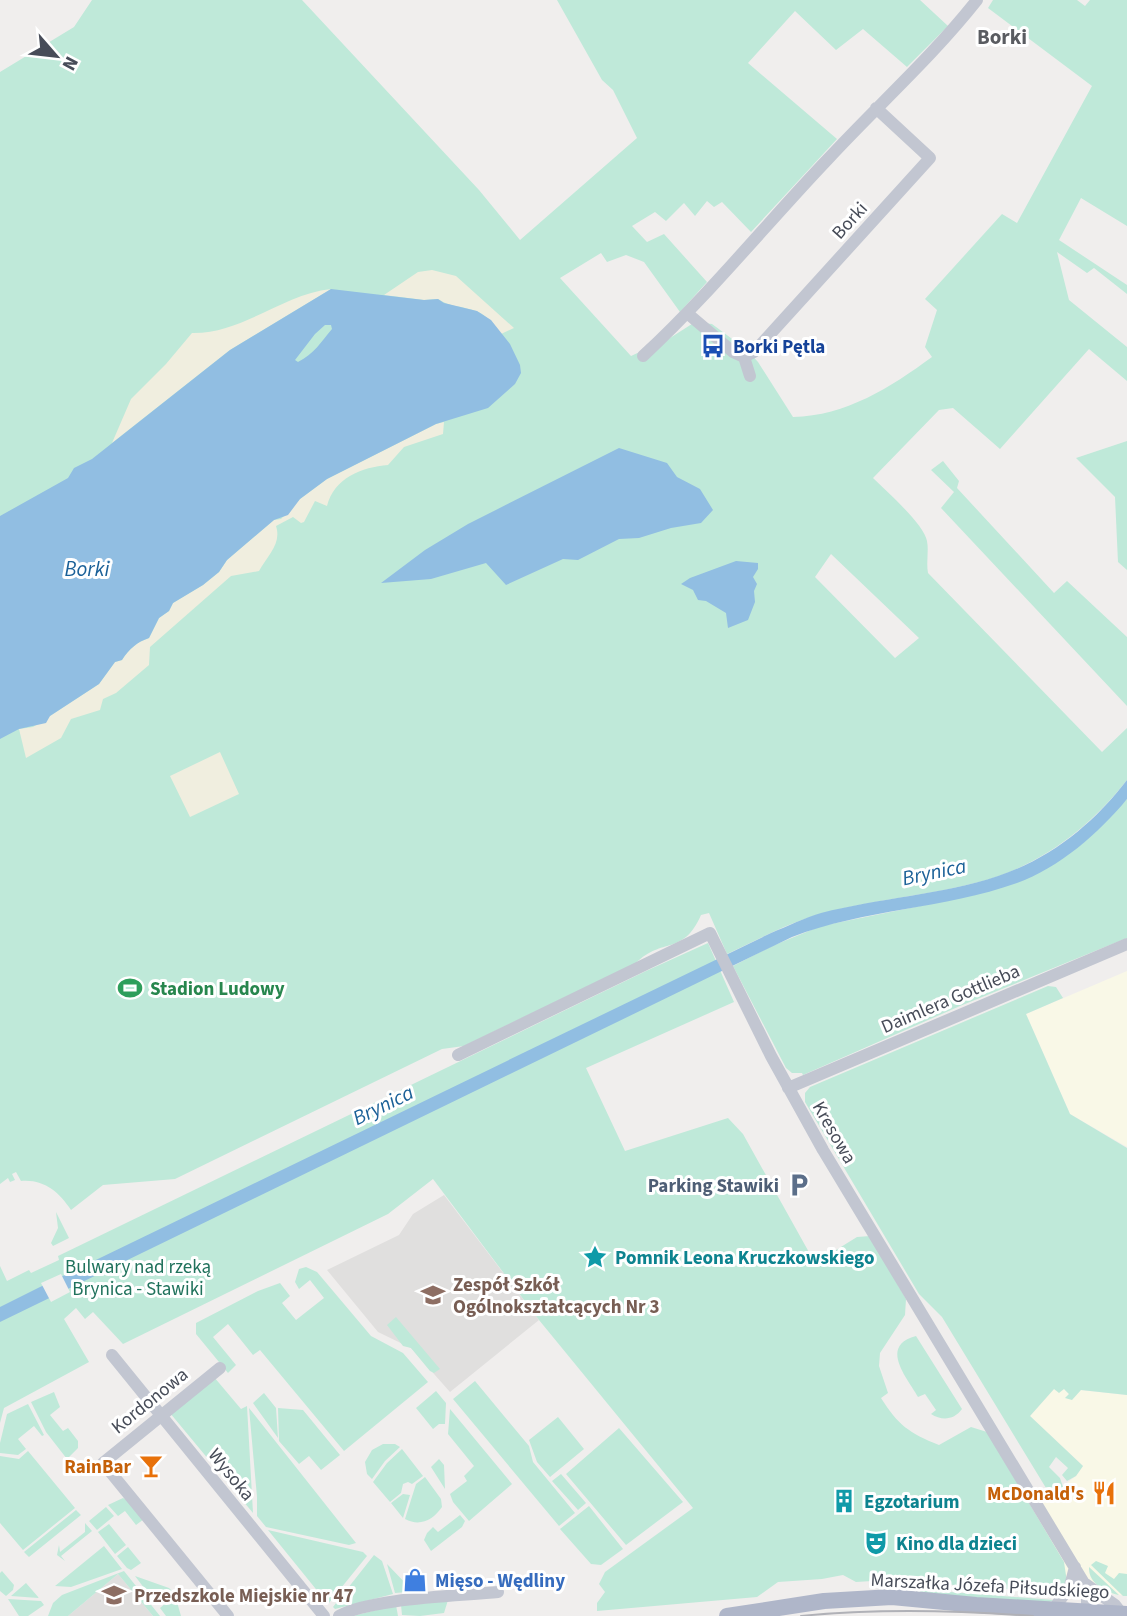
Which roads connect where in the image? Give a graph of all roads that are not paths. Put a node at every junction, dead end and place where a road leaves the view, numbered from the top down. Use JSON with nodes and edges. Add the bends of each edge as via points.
{"nodes":[{"id":1,"x":977,"y":0,"type":"edge"},
{"id":2,"x":876,"y":108,"type":"junction"},
{"id":3,"x":687,"y":313,"type":"junction"},
{"id":4,"x":643,"y":356,"type":"dead end"},
{"id":5,"x":744,"y":357,"type":"junction"},
{"id":6,"x":750,"y":376,"type":"dead end"},
{"id":7,"x":1127,"y":944,"type":"edge"},
{"id":8,"x":458,"y":1055,"type":"dead end"},
{"id":9,"x":788,"y":1088,"type":"junction"},
{"id":10,"x":112,"y":1355,"type":"dead end"},
{"id":11,"x":220,"y":1368,"type":"dead end"},
{"id":12,"x":160,"y":1416,"type":"junction"},
{"id":13,"x":1075,"y":1567,"type":"junction"},
{"id":14,"x":1084,"y":1583,"type":"junction"},
{"id":15,"x":498,"y":1592,"type":"dead end"},
{"id":16,"x":1053,"y":1610,"type":"junction"},
{"id":17,"x":1087,"y":1614,"type":"edge"},
{"id":18,"x":1125,"y":1614,"type":"edge"},
{"id":19,"x":228,"y":1616,"type":"edge"},
{"id":20,"x":324,"y":1616,"type":"edge"},
{"id":21,"x":339,"y":1616,"type":"edge"},
{"id":22,"x":727,"y":1616,"type":"edge"}],
"edges":[{"from":1,"to":2,"type":"street"},
{"from":2,"to":3,"type":"street"},
{"from":2,"to":5,"type":"street","name":"Borki","via":[[930,158],[754,352]]},
{"from":3,"to":4,"type":"street"},
{"from":3,"to":5,"type":"street"},
{"from":5,"to":6,"type":"street"},
{"from":7,"to":9,"type":"street","name":"Daimlera Gottlieba"},
{"from":8,"to":9,"type":"street","name":"Kresowa","via":[[710,933]]},
{"from":9,"to":13,"type":"street","name":"Kresowa"},
{"from":10,"to":12,"type":"street","name":"Wysoka"},
{"from":11,"to":12,"type":"street","name":"Kordonowa"},
{"from":12,"to":19,"type":"street","name":"Kordonowa","via":[[103,1462]]},
{"from":12,"to":20,"type":"street","name":"Wysoka"},
{"from":13,"to":14,"type":"street","name":"Kresowa"},
{"from":13,"to":16,"type":"street","via":[[1070,1586]]},
{"from":14,"to":17,"type":"street"},
{"from":14,"to":18,"type":"street"},
{"from":15,"to":21,"type":"street","via":[[403,1601]]},
{"from":16,"to":17,"type":"main road","name":"Marszałka Józefa Piłsudskiego"},
{"from":16,"to":22,"type":"main road","name":"Marszałka Józefa Piłsudskiego","via":[[892,1597],[804,1603]]},
{"from":17,"to":18,"type":"main road","name":"Marszałka Józefa Piłsudskiego"}]}
